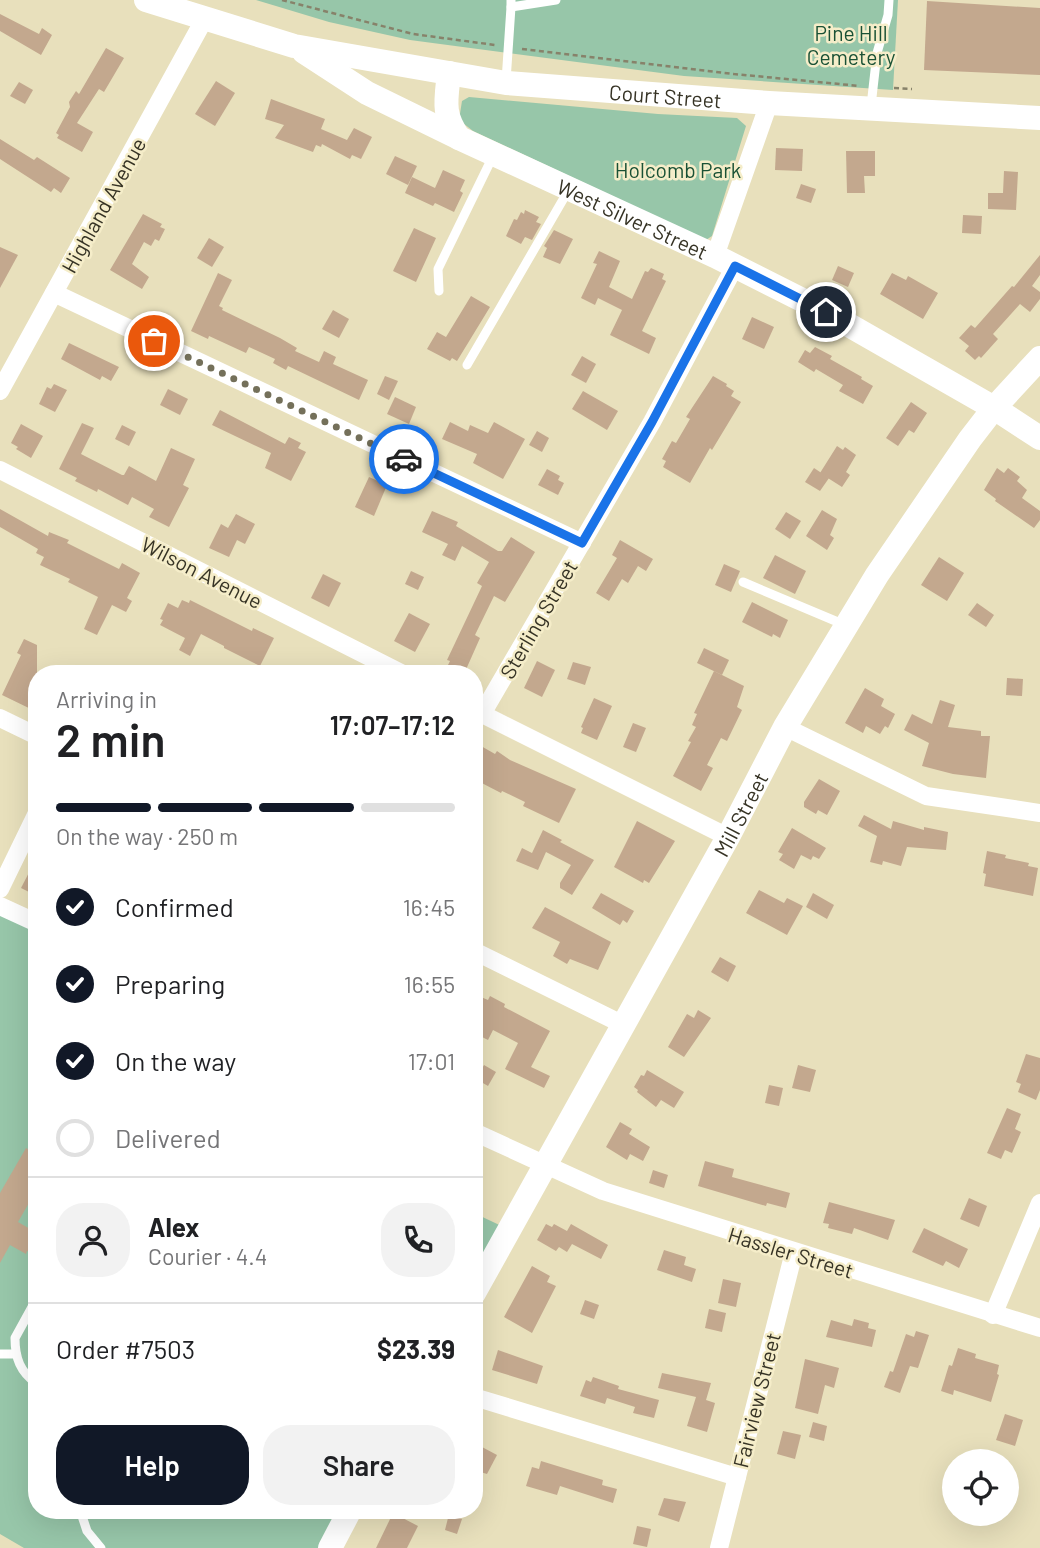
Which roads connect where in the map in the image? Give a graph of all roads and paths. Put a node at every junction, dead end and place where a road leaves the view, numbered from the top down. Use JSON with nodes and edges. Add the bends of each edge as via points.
{"nodes":[{"id":1,"x":146,"y":0,"type":"edge"},
{"id":2,"x":282,"y":0,"type":"edge"},
{"id":3,"x":556,"y":0,"type":"edge"},
{"id":4,"x":889,"y":0,"type":"edge"},
{"id":5,"x":511,"y":3,"type":"edge"},
{"id":6,"x":205,"y":18,"type":"junction"},
{"id":7,"x":295,"y":46,"type":"junction"},
{"id":8,"x":508,"y":47,"type":"junction"},
{"id":9,"x":449,"y":73,"type":"junction"},
{"id":10,"x":506,"y":83,"type":"junction"},
{"id":11,"x":917,"y":89,"type":"dead end"},
{"id":12,"x":872,"y":97,"type":"junction"},
{"id":13,"x":769,"y":103,"type":"junction"},
{"id":14,"x":1040,"y":118,"type":"edge"},
{"id":15,"x":458,"y":138,"type":"junction"},
{"id":16,"x":494,"y":154,"type":"junction"},
{"id":17,"x":569,"y":189,"type":"junction"},
{"id":18,"x":725,"y":261,"type":"junction"},
{"id":19,"x":439,"y":291,"type":"dead end"},
{"id":20,"x":54,"y":293,"type":"junction"},
{"id":21,"x":1040,"y":358,"type":"edge"},
{"id":22,"x":467,"y":365,"type":"dead end"},
{"id":23,"x":0,"y":391,"type":"edge"},
{"id":24,"x":994,"y":408,"type":"junction"},
{"id":25,"x":1040,"y":438,"type":"edge"},
{"id":26,"x":0,"y":470,"type":"edge"},
{"id":27,"x":582,"y":543,"type":"junction"},
{"id":28,"x":743,"y":582,"type":"dead end"},
{"id":29,"x":846,"y":625,"type":"junction"},
{"id":30,"x":385,"y":665,"type":"edge"},
{"id":31,"x":483,"y":704,"type":"edge"},
{"id":32,"x":483,"y":715,"type":"edge"},
{"id":33,"x":0,"y":718,"type":"edge"},
{"id":34,"x":785,"y":727,"type":"junction"},
{"id":35,"x":28,"y":732,"type":"edge"},
{"id":36,"x":1040,"y":813,"type":"edge"},
{"id":37,"x":28,"y":831,"type":"edge"},
{"id":38,"x":728,"y":838,"type":"junction"},
{"id":39,"x":0,"y":889,"type":"edge"},
{"id":40,"x":0,"y":906,"type":"edge"},
{"id":41,"x":28,"y":919,"type":"edge"},
{"id":42,"x":483,"y":955,"type":"edge"},
{"id":43,"x":622,"y":1024,"type":"junction"},
{"id":44,"x":483,"y":1136,"type":"edge"},
{"id":45,"x":545,"y":1166,"type":"junction"},
{"id":46,"x":1040,"y":1203,"type":"edge"},
{"id":47,"x":794,"y":1252,"type":"junction"},
{"id":48,"x":483,"y":1277,"type":"edge"},
{"id":49,"x":28,"y":1314,"type":"edge"},
{"id":50,"x":993,"y":1315,"type":"junction"},
{"id":51,"x":1040,"y":1328,"type":"edge"},
{"id":52,"x":0,"y":1354,"type":"edge"},
{"id":53,"x":16,"y":1354,"type":"junction"},
{"id":54,"x":28,"y":1376,"type":"edge"},
{"id":55,"x":483,"y":1400,"type":"edge"},
{"id":56,"x":737,"y":1477,"type":"junction"},
{"id":57,"x":83,"y":1519,"type":"edge"},
{"id":58,"x":345,"y":1519,"type":"edge"},
{"id":59,"x":101,"y":1548,"type":"edge"},
{"id":60,"x":330,"y":1548,"type":"edge"},
{"id":61,"x":719,"y":1548,"type":"edge"}],
"edges":[{"from":1,"to":6,"type":"main road"},
{"from":2,"to":8,"type":"path","via":[[413,34]]},
{"from":3,"to":5,"type":"lane"},
{"from":4,"to":12,"type":"lane"},
{"from":5,"to":8,"type":"lane"},
{"from":6,"to":7,"type":"main road"},
{"from":6,"to":20,"type":"street","name":"Highland Avenue"},
{"from":7,"to":9,"type":"main road","name":"Court Street"},
{"from":7,"to":15,"type":"main road","name":"West Silver Street","via":[[367,93]]},
{"from":8,"to":10,"type":"lane"},
{"from":8,"to":12,"type":"path","via":[[734,74]]},
{"from":9,"to":10,"type":"main road","name":"Court Street"},
{"from":9,"to":15,"type":"main road","via":[[445,110]]},
{"from":10,"to":13,"type":"main road","name":"Court Street"},
{"from":11,"to":12,"type":"path"},
{"from":12,"to":13,"type":"main road","name":"Court Street"},
{"from":12,"to":14,"type":"main road","name":"Court Street"},
{"from":13,"to":18,"type":"street","name":"Sterling Street"},
{"from":15,"to":16,"type":"main road","name":"West Silver Street"},
{"from":16,"to":17,"type":"main road","name":"West Silver Street"},
{"from":16,"to":19,"type":"lane","via":[[438,269]]},
{"from":17,"to":18,"type":"main road","name":"West Silver Street"},
{"from":17,"to":22,"type":"lane"},
{"from":18,"to":24,"type":"main road","name":"West Silver Street","via":[[826,312]]},
{"from":18,"to":27,"type":"street","name":"Sterling Street","via":[[652,422]]},
{"from":20,"to":23,"type":"street","name":"Highland Avenue"},
{"from":20,"to":27,"type":"street"},
{"from":21,"to":24,"type":"main road","name":"Mill Street"},
{"from":24,"to":25,"type":"main road","name":"West Silver Street"},
{"from":24,"to":29,"type":"main road","name":"Mill Street"},
{"from":26,"to":30,"type":"street","name":"Wilson Avenue"},
{"from":27,"to":31,"type":"street","name":"Sterling Street"},
{"from":28,"to":29,"type":"lane"},
{"from":29,"to":34,"type":"main road","name":"Mill Street"},
{"from":32,"to":38,"type":"street"},
{"from":33,"to":35,"type":"street"},
{"from":34,"to":36,"type":"street","via":[[926,796]]},
{"from":34,"to":38,"type":"main road","name":"Mill Street"},
{"from":37,"to":39,"type":"street"},
{"from":38,"to":43,"type":"main road","name":"Mill Street"},
{"from":40,"to":41,"type":"street"},
{"from":42,"to":43,"type":"street"},
{"from":43,"to":45,"type":"main road","name":"Mill Street"},
{"from":44,"to":45,"type":"street","name":"Hassler Street"},
{"from":45,"to":47,"type":"street","name":"Hassler Street","via":[[603,1191]]},
{"from":45,"to":48,"type":"main road","name":"Mill Street"},
{"from":46,"to":50,"type":"street"},
{"from":47,"to":50,"type":"street","name":"Hassler Street"},
{"from":47,"to":56,"type":"street","name":"Fairview Street"},
{"from":49,"to":53,"type":"lane","via":[[15,1338]]},
{"from":50,"to":51,"type":"street","name":"Hassler Street"},
{"from":52,"to":53,"type":"lane"},
{"from":53,"to":54,"type":"lane"},
{"from":55,"to":56,"type":"street"},
{"from":56,"to":61,"type":"street","name":"Fairview Street"},
{"from":57,"to":59,"type":"lane"},
{"from":58,"to":60,"type":"main road"}]}
